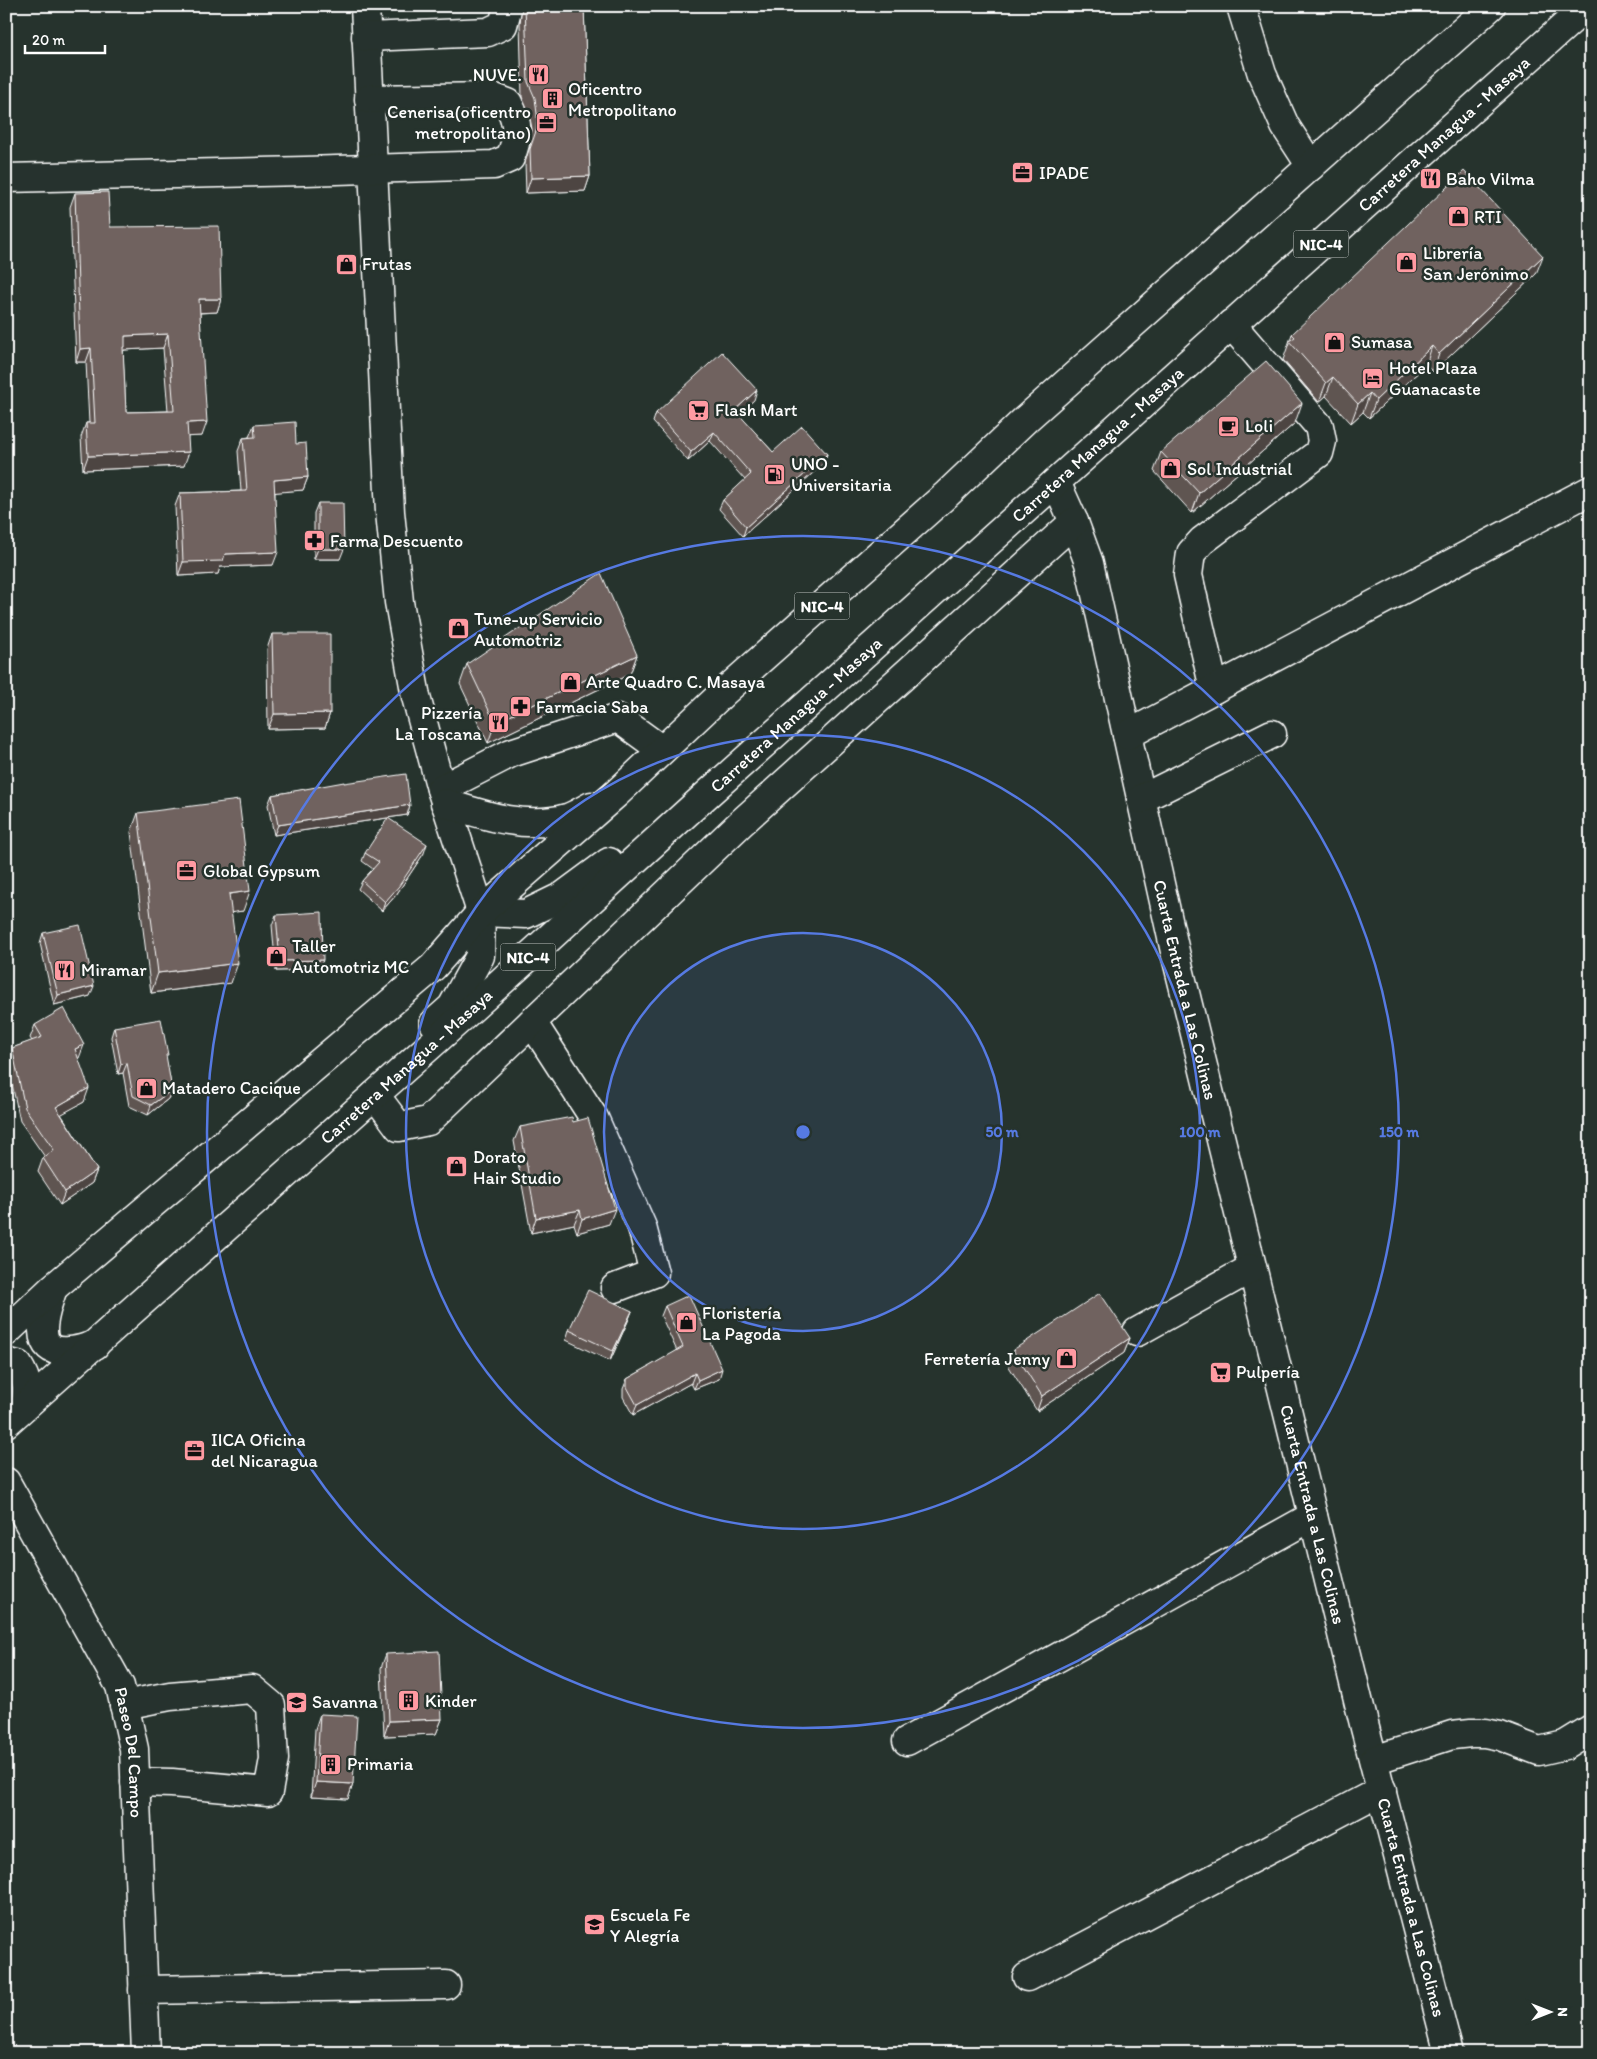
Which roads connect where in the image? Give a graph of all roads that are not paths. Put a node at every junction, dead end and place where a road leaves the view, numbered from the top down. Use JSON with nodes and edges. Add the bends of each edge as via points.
{"nodes":[{"id":1,"x":365,"y":6,"type":"edge"},
{"id":2,"x":508,"y":6,"type":"edge"},
{"id":3,"x":1241,"y":6,"type":"edge"},
{"id":4,"x":1491,"y":6,"type":"edge"},
{"id":5,"x":1587,"y":6,"type":"edge"},
{"id":6,"x":366,"y":38,"type":"junction"},
{"id":7,"x":369,"y":99,"type":"junction"},
{"id":8,"x":1312,"y":166,"type":"junction"},
{"id":9,"x":372,"y":169,"type":"junction"},
{"id":10,"x":6,"y":178,"type":"edge"},
{"id":11,"x":1231,"y":324,"type":"junction"},
{"id":12,"x":1056,"y":482,"type":"junction"},
{"id":13,"x":1591,"y":490,"type":"edge"},
{"id":14,"x":1074,"y":522,"type":"junction"},
{"id":15,"x":1214,"y":689,"type":"junction"},
{"id":16,"x":1272,"y":734,"type":"dead end"},
{"id":17,"x":1127,"y":735,"type":"junction"},
{"id":18,"x":662,"y":750,"type":"junction"},
{"id":19,"x":617,"y":793,"type":"junction"},
{"id":20,"x":443,"y":796,"type":"junction"},
{"id":21,"x":1142,"y":799,"type":"junction"},
{"id":22,"x":692,"y":808,"type":"junction"},
{"id":23,"x":481,"y":912,"type":"junction"},
{"id":24,"x":532,"y":1022,"type":"junction"},
{"id":25,"x":377,"y":1093,"type":"junction"},
{"id":26,"x":1252,"y":1268,"type":"junction"},
{"id":27,"x":54,"y":1287,"type":"junction"},
{"id":28,"x":615,"y":1288,"type":"dead end"},
{"id":29,"x":6,"y":1332,"type":"edge"},
{"id":30,"x":1137,"y":1332,"type":"dead end"},
{"id":31,"x":96,"y":1345,"type":"junction"},
{"id":32,"x":6,"y":1362,"type":"edge"},
{"id":33,"x":15,"y":1415,"type":"edge"},
{"id":34,"x":6,"y":1482,"type":"edge"},
{"id":35,"x":1313,"y":1516,"type":"junction"},
{"id":36,"x":124,"y":1705,"type":"junction"},
{"id":37,"x":1591,"y":1730,"type":"edge"},
{"id":38,"x":907,"y":1741,"type":"dead end"},
{"id":39,"x":1374,"y":1760,"type":"junction"},
{"id":40,"x":135,"y":1782,"type":"junction"},
{"id":41,"x":1382,"y":1790,"type":"junction"},
{"id":42,"x":1027,"y":1977,"type":"dead end"},
{"id":43,"x":446,"y":1985,"type":"dead end"},
{"id":44,"x":143,"y":1990,"type":"junction"},
{"id":45,"x":146,"y":2053,"type":"edge"},
{"id":46,"x":1449,"y":2053,"type":"edge"}],
"edges":[{"from":1,"to":6,"type":"main road"},
{"from":2,"to":6,"type":"main road","via":[[503,25],[488,32]]},
{"from":3,"to":8,"type":"main road","via":[[1262,74],[1285,126]]},
{"from":4,"to":8,"type":"main road","number":"NIC-4"},
{"from":5,"to":11,"type":"main road","name":"Carretera Managua - Masaya","number":"NIC-4"},
{"from":6,"to":7,"type":"main road"},
{"from":7,"to":9,"type":"main road"},
{"from":7,"to":9,"type":"main road","via":[[492,97],[508,103],[516,117],[516,143],[510,158],[494,164]]},
{"from":8,"to":18,"type":"main road","number":"NIC-4","via":[[1026,419]]},
{"from":9,"to":10,"type":"main road"},
{"from":9,"to":20,"type":"main road","via":[[390,512],[398,593],[416,697]]},
{"from":11,"to":12,"type":"main road","name":"Carretera Managua - Masaya","number":"NIC-4"},
{"from":11,"to":15,"type":"main road","via":[[1319,426],[1322,441],[1319,453],[1202,541],[1191,553],[1188,575]]},
{"from":12,"to":14,"type":"main road","name":"Cuarta Entrada a Las Colinas"},
{"from":12,"to":22,"type":"main road","name":"Carretera Managua - Masaya","number":"NIC-4"},
{"from":13,"to":15,"type":"main road"},
{"from":14,"to":17,"type":"main road","name":"Cuarta Entrada a Las Colinas","via":[[1089,564]]},
{"from":14,"to":24,"type":"main road","via":[[741,823]]},
{"from":15,"to":17,"type":"main road"},
{"from":16,"to":21,"type":"main road"},
{"from":17,"to":21,"type":"main road","name":"Cuarta Entrada a Las Colinas"},
{"from":18,"to":19,"type":"main road","number":"NIC-4"},
{"from":18,"to":20,"type":"main road","via":[[618,718],[511,753]]},
{"from":19,"to":20,"type":"main road","via":[[567,818],[534,822],[492,818]]},
{"from":19,"to":23,"type":"main road","number":"NIC-4"},
{"from":20,"to":23,"type":"main road"},
{"from":21,"to":26,"type":"main road","name":"Cuarta Entrada a Las Colinas","via":[[1176,956]]},
{"from":22,"to":23,"type":"main road","via":[[649,832],[564,896],[526,914]]},
{"from":22,"to":25,"type":"main road","name":"Carretera Managua - Masaya","number":"NIC-4"},
{"from":23,"to":25,"type":"main road","via":[[480,956],[452,1006],[391,1065]]},
{"from":23,"to":27,"type":"main road","number":"NIC-4","via":[[433,967]]},
{"from":24,"to":25,"type":"main road","via":[[428,1121],[399,1127]]},
{"from":24,"to":28,"type":"main road","via":[[594,1118],[642,1227],[654,1273]]},
{"from":25,"to":31,"type":"main road","name":"Carretera Managua - Masaya","number":"NIC-4"},
{"from":26,"to":30,"type":"main road"},
{"from":26,"to":35,"type":"main road","name":"Cuarta Entrada a Las Colinas"},
{"from":27,"to":29,"type":"main road","number":"NIC-4"},
{"from":27,"to":31,"type":"main road","via":[[42,1322],[43,1336],[48,1344],[62,1352]]},
{"from":31,"to":33,"type":"main road","name":"Carretera Managua - Masaya","number":"NIC-4"},
{"from":32,"to":33,"type":"main road","via":[[18,1365],[26,1377],[27,1390]]},
{"from":34,"to":36,"type":"main road","name":"Paseo Del Campo","via":[[120,1686]]},
{"from":35,"to":38,"type":"main road"},
{"from":35,"to":39,"type":"main road","name":"Cuarta Entrada a Las Colinas"},
{"from":36,"to":40,"type":"main road","name":"Paseo Del Campo","via":[[134,1749]]},
{"from":36,"to":40,"type":"main road","via":[[170,1696],[252,1689],[271,1705],[274,1760],[268,1792]]},
{"from":37,"to":39,"type":"main road","via":[[1565,1745],[1539,1751],[1485,1733],[1452,1735]]},
{"from":39,"to":41,"type":"main road","name":"Cuarta Entrada a Las Colinas"},
{"from":40,"to":44,"type":"main road","name":"Paseo Del Campo"},
{"from":41,"to":42,"type":"main road"},
{"from":41,"to":46,"type":"main road","name":"Cuarta Entrada a Las Colinas"},
{"from":43,"to":44,"type":"main road"},
{"from":44,"to":45,"type":"main road","name":"Paseo Del Campo"}]}
